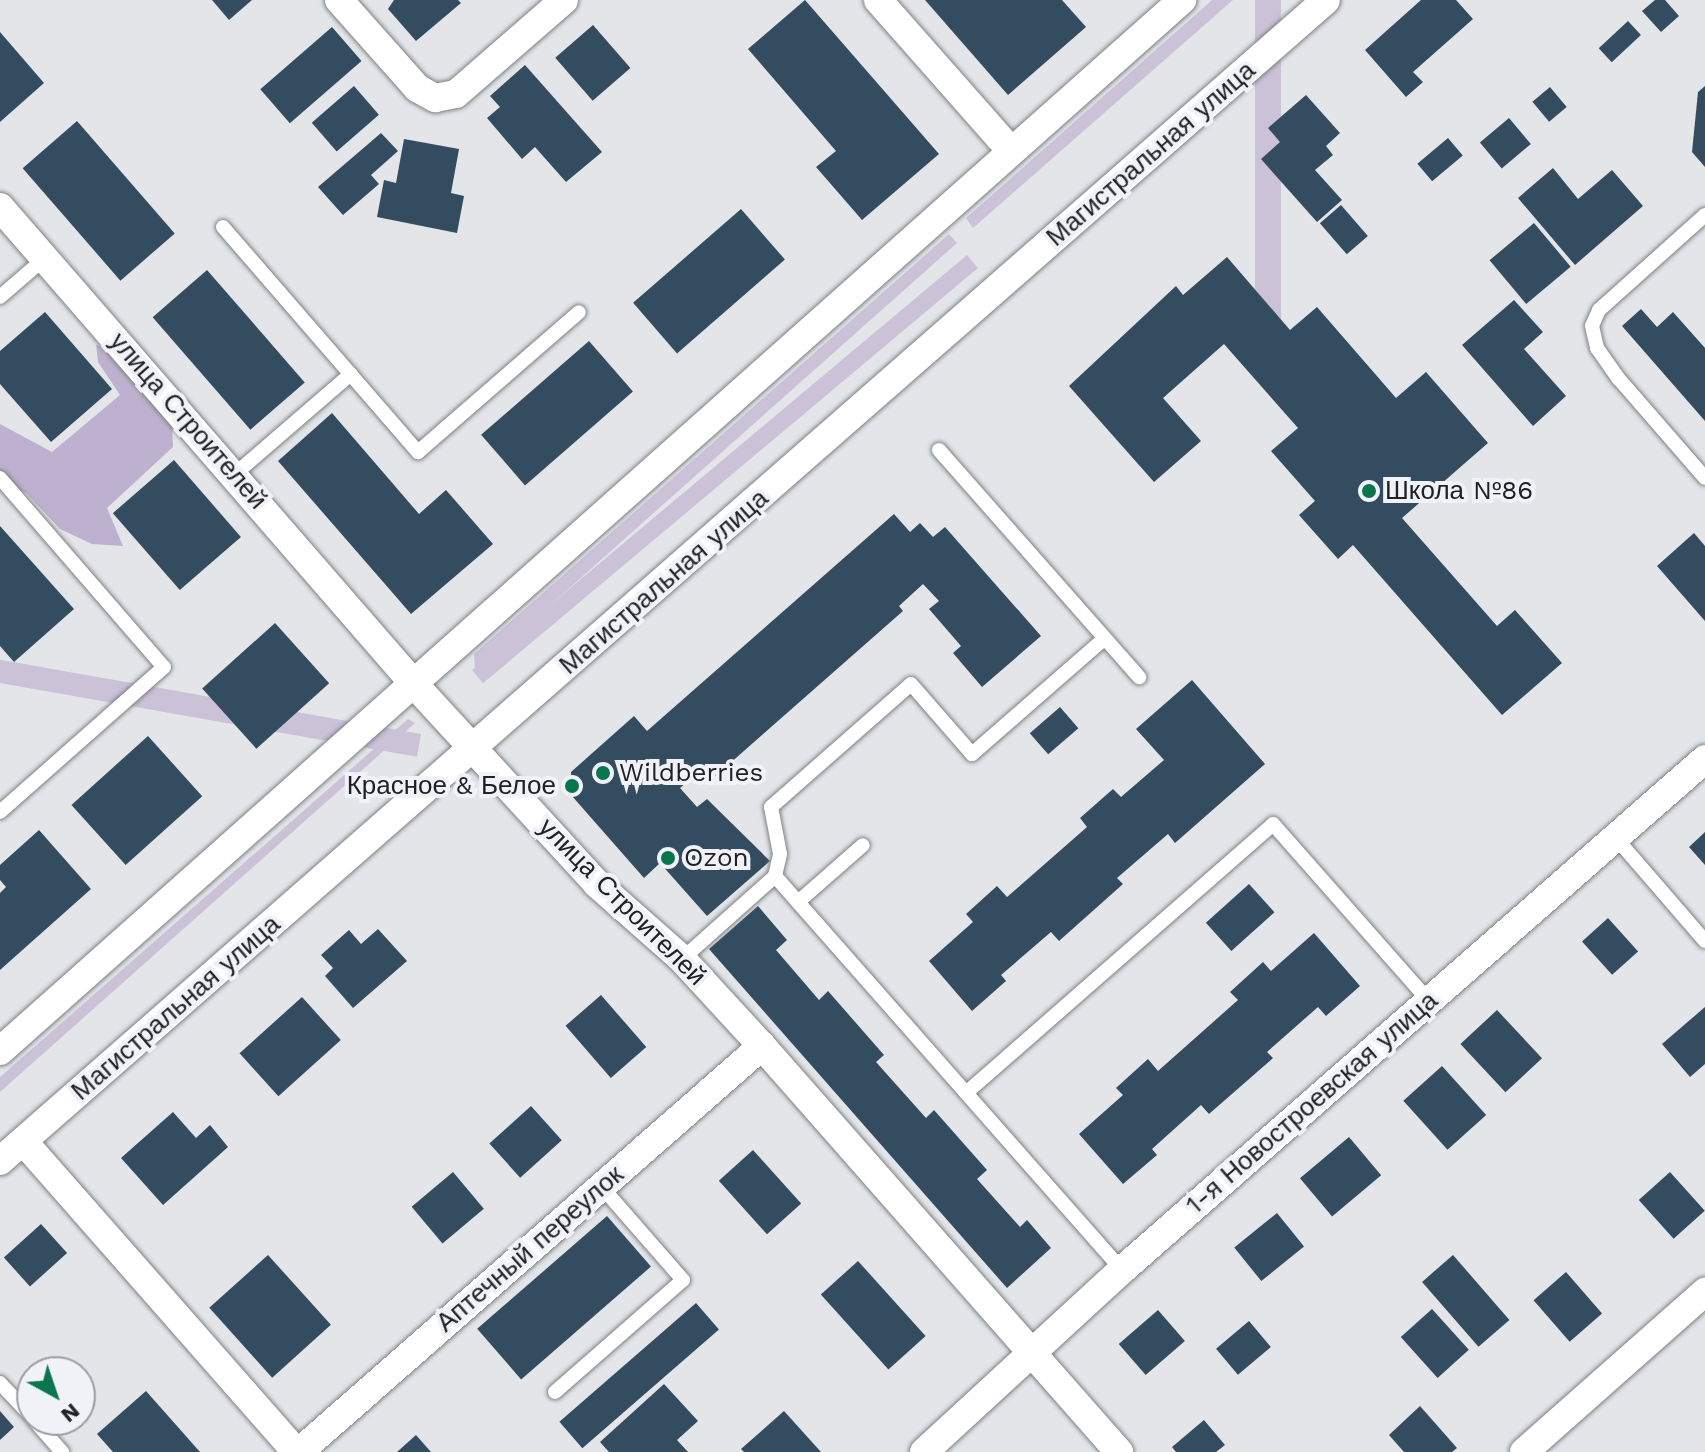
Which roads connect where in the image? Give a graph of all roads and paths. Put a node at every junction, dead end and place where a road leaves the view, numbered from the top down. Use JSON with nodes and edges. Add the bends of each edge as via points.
{"nodes":[{"id":1,"x":339,"y":0,"type":"edge"},
{"id":2,"x":564,"y":0,"type":"edge"},
{"id":3,"x":878,"y":0,"type":"edge"},
{"id":4,"x":1182,"y":0,"type":"edge"},
{"id":5,"x":1326,"y":0,"type":"edge"},
{"id":6,"x":1011,"y":151,"type":"junction"},
{"id":7,"x":0,"y":207,"type":"edge"},
{"id":8,"x":1705,"y":215,"type":"edge"},
{"id":9,"x":223,"y":227,"type":"dead end"},
{"id":10,"x":45,"y":258,"type":"junction"},
{"id":11,"x":0,"y":297,"type":"edge"},
{"id":12,"x":579,"y":312,"type":"dead end"},
{"id":13,"x":351,"y":374,"type":"junction"},
{"id":14,"x":939,"y":450,"type":"dead end"},
{"id":15,"x":235,"y":474,"type":"junction"},
{"id":16,"x":0,"y":478,"type":"edge"},
{"id":17,"x":1705,"y":478,"type":"edge"},
{"id":18,"x":1105,"y":638,"type":"junction"},
{"id":19,"x":1139,"y":677,"type":"dead end"},
{"id":20,"x":414,"y":684,"type":"junction"},
{"id":21,"x":474,"y":748,"type":"junction"},
{"id":22,"x":1705,"y":759,"type":"edge"},
{"id":23,"x":0,"y":812,"type":"edge"},
{"id":24,"x":1616,"y":838,"type":"junction"},
{"id":25,"x":863,"y":845,"type":"dead end"},
{"id":26,"x":775,"y":876,"type":"junction"},
{"id":27,"x":798,"y":902,"type":"junction"},
{"id":28,"x":1705,"y":941,"type":"edge"},
{"id":29,"x":682,"y":959,"type":"junction"},
{"id":30,"x":1429,"y":1001,"type":"junction"},
{"id":31,"x":762,"y":1046,"type":"junction"},
{"id":32,"x":0,"y":1051,"type":"edge"},
{"id":33,"x":966,"y":1093,"type":"junction"},
{"id":34,"x":23,"y":1141,"type":"junction"},
{"id":35,"x":0,"y":1161,"type":"edge"},
{"id":36,"x":601,"y":1186,"type":"junction"},
{"id":37,"x":1122,"y":1270,"type":"junction"},
{"id":38,"x":1705,"y":1292,"type":"edge"},
{"id":39,"x":1033,"y":1353,"type":"junction"},
{"id":40,"x":0,"y":1383,"type":"edge"},
{"id":41,"x":555,"y":1392,"type":"dead end"},
{"id":42,"x":16,"y":1400,"type":"edge"},
{"id":43,"x":48,"y":1436,"type":"edge"},
{"id":44,"x":62,"y":1452,"type":"edge"},
{"id":45,"x":297,"y":1452,"type":"edge"},
{"id":46,"x":924,"y":1452,"type":"edge"},
{"id":47,"x":1119,"y":1452,"type":"edge"},
{"id":48,"x":1524,"y":1452,"type":"edge"}],
"edges":[{"from":1,"to":2,"type":"street","via":[[417,88],[435,98],[456,94]]},
{"from":3,"to":6,"type":"street"},
{"from":4,"to":6,"type":"street"},
{"from":5,"to":21,"type":"street","name":"Магистральная улица"},
{"from":6,"to":20,"type":"street"},
{"from":7,"to":10,"type":"street","name":"улица Строителей"},
{"from":8,"to":17,"type":"lane","via":[[1599,310],[1592,326],[1597,348],[1619,379]]},
{"from":9,"to":13,"type":"lane"},
{"from":10,"to":11,"type":"lane"},
{"from":10,"to":15,"type":"street","name":"улица Строителей"},
{"from":12,"to":13,"type":"lane","via":[[418,452]]},
{"from":13,"to":15,"type":"lane"},
{"from":14,"to":18,"type":"lane"},
{"from":15,"to":20,"type":"street","name":"улица Строителей"},
{"from":16,"to":23,"type":"lane","via":[[164,667]]},
{"from":18,"to":19,"type":"lane"},
{"from":18,"to":26,"type":"lane","via":[[972,754],[911,684],[771,807],[780,854]]},
{"from":20,"to":21,"type":"street","name":"улица Строителей"},
{"from":20,"to":32,"type":"street"},
{"from":21,"to":29,"type":"street","name":"улица Строителей","via":[[597,884]]},
{"from":21,"to":34,"type":"street","name":"Магистральная улица"},
{"from":22,"to":24,"type":"street","name":"1-я Новостроевская улица"},
{"from":24,"to":28,"type":"lane"},
{"from":24,"to":30,"type":"street","name":"1-я Новостроевская улица"},
{"from":25,"to":27,"type":"lane"},
{"from":26,"to":27,"type":"lane"},
{"from":26,"to":29,"type":"lane"},
{"from":27,"to":33,"type":"lane"},
{"from":29,"to":31,"type":"street","name":"улица Строителей"},
{"from":30,"to":33,"type":"lane","via":[[1273,824]]},
{"from":30,"to":37,"type":"street","name":"1-я Новостроевская улица"},
{"from":31,"to":36,"type":"street","name":"Аптечный переулок"},
{"from":31,"to":39,"type":"street","name":"улица Строителей"},
{"from":33,"to":37,"type":"lane"},
{"from":34,"to":35,"type":"street","name":"Магистральная улица"},
{"from":34,"to":45,"type":"street"},
{"from":36,"to":41,"type":"lane","via":[[683,1280]]},
{"from":36,"to":45,"type":"street","name":"Аптечный переулок"},
{"from":37,"to":39,"type":"street","name":"1-я Новостроевская улица"},
{"from":38,"to":48,"type":"street"},
{"from":39,"to":46,"type":"street","name":"1-я Новостроевская улица"},
{"from":39,"to":47,"type":"street","name":"улица Строителей"},
{"from":40,"to":42,"type":"lane"},
{"from":43,"to":44,"type":"lane"}]}
